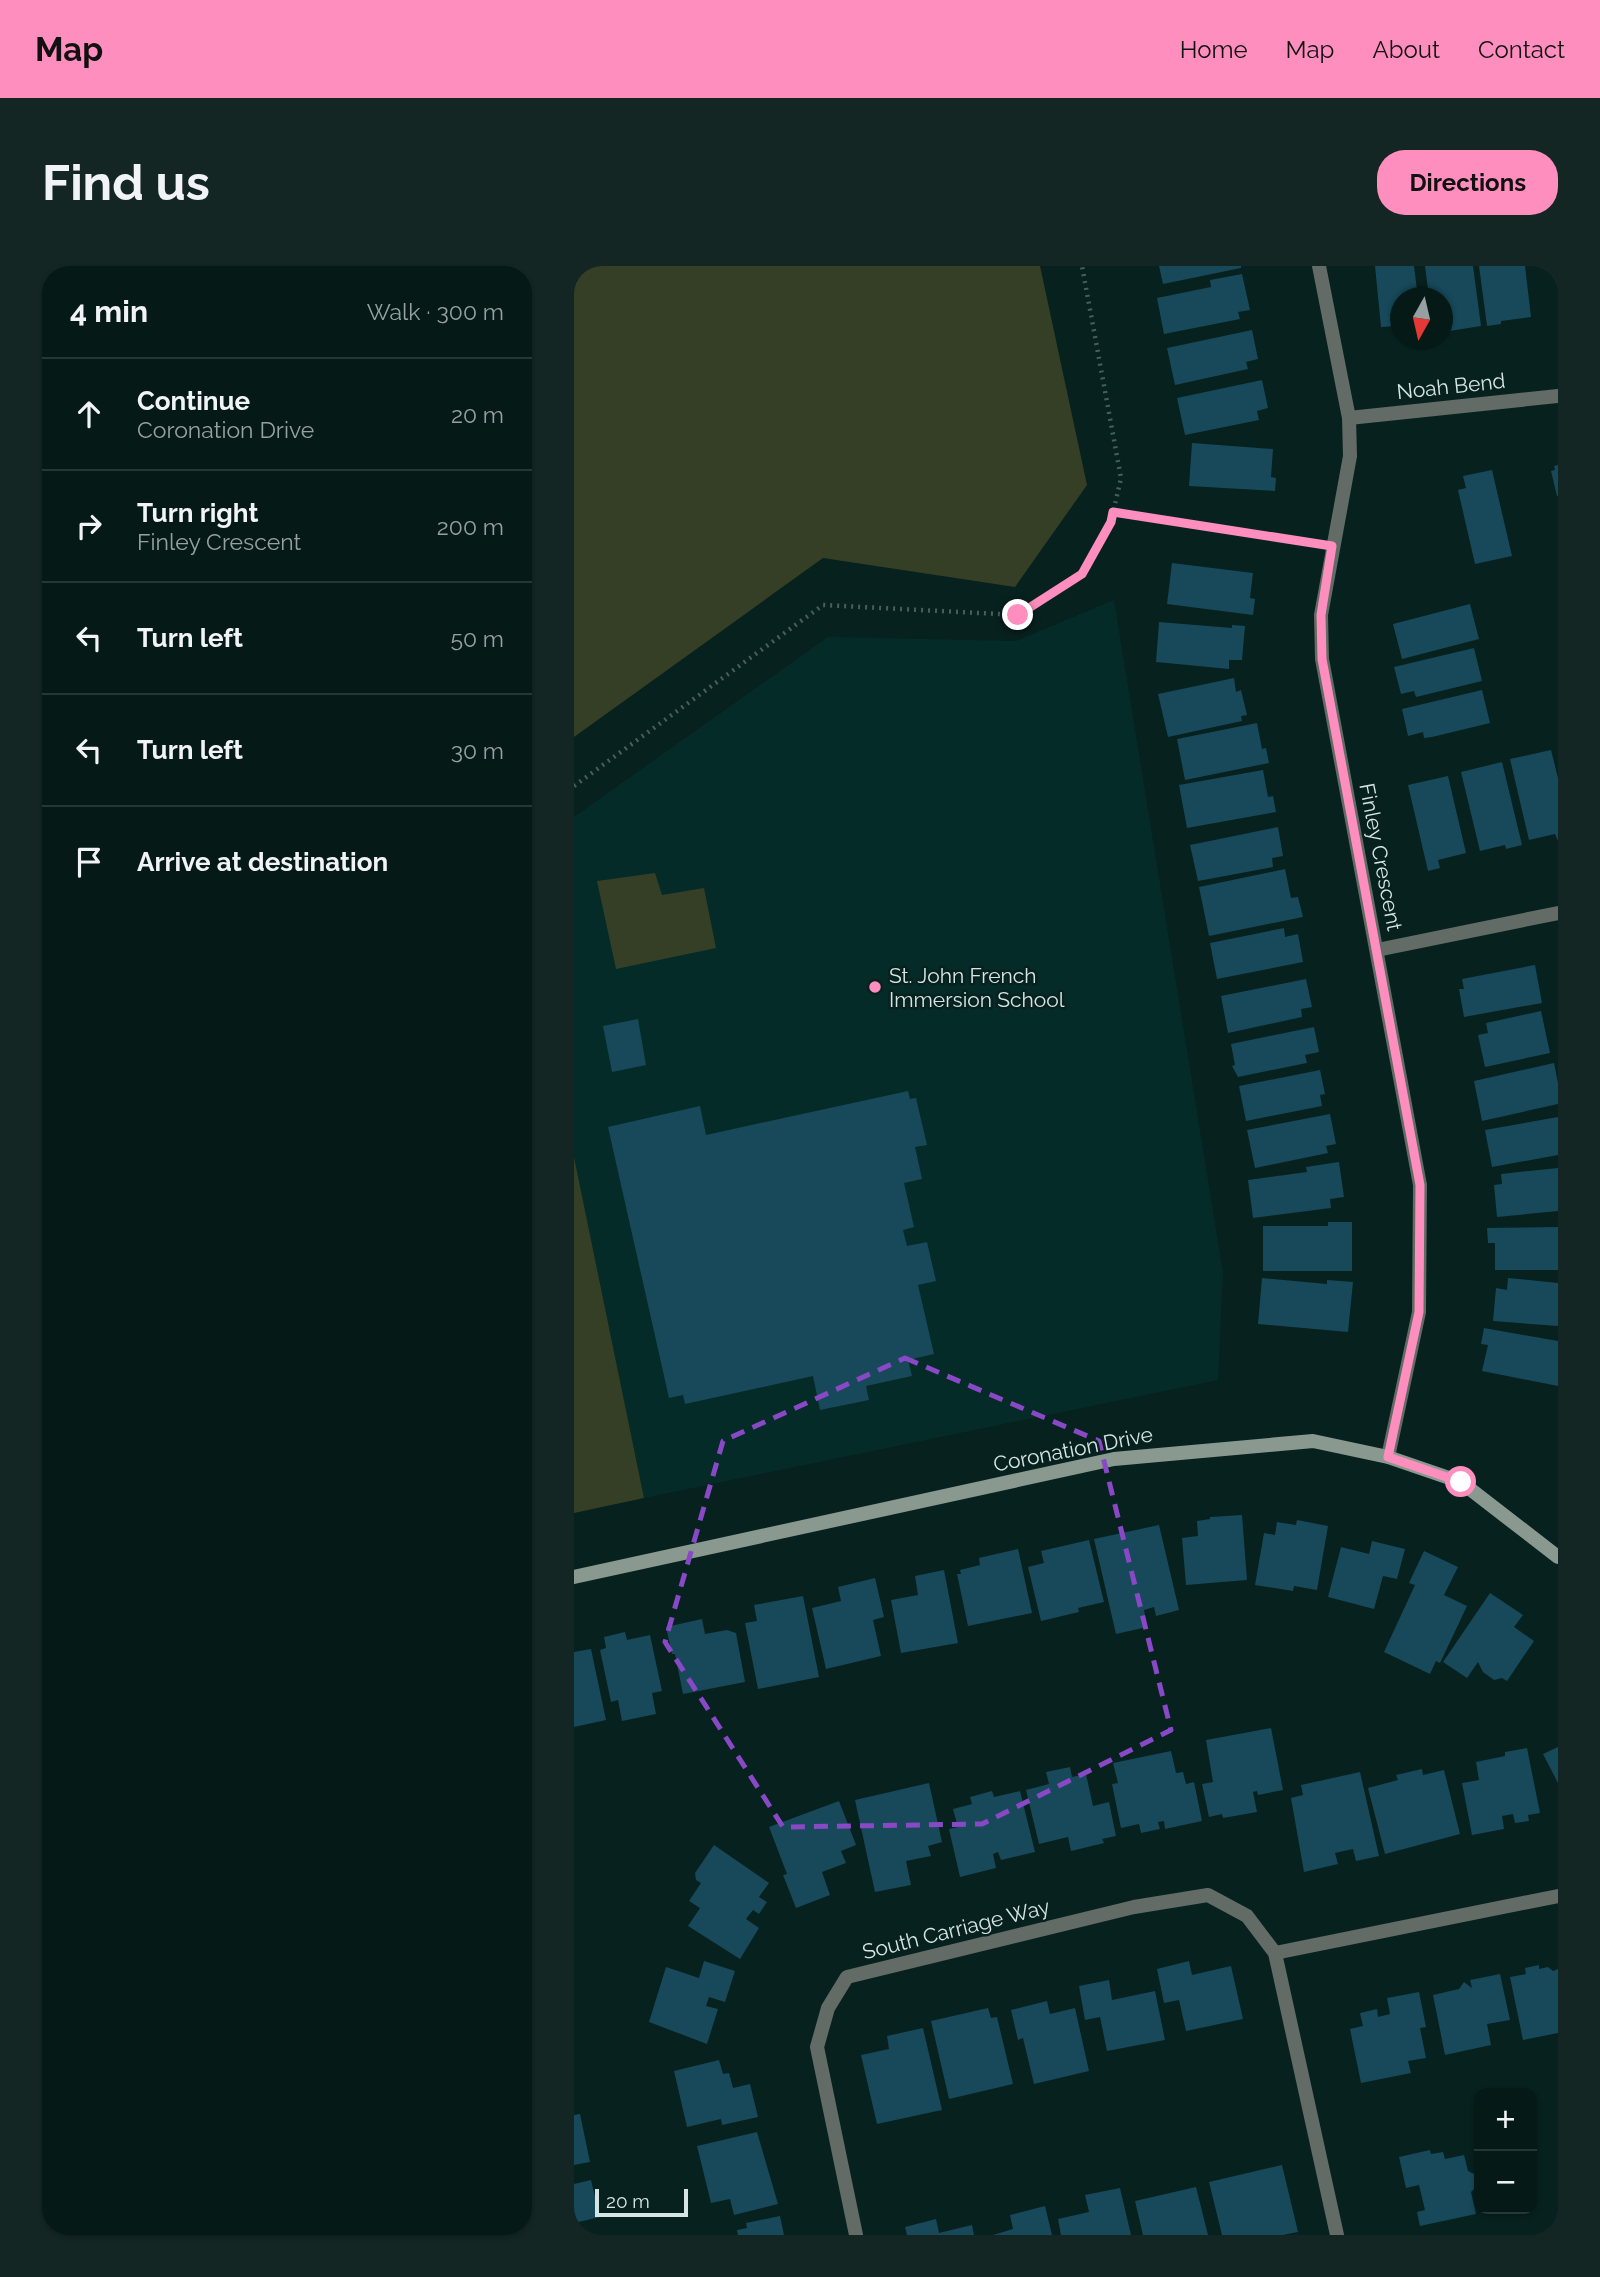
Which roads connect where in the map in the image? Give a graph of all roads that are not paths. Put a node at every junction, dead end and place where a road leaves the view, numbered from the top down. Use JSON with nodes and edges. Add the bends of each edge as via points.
{"nodes":[{"id":1,"x":1319,"y":266,"type":"edge"},
{"id":2,"x":1558,"y":396,"type":"edge"},
{"id":3,"x":1349,"y":418,"type":"junction"},
{"id":4,"x":1558,"y":913,"type":"edge"},
{"id":5,"x":1377,"y":950,"type":"junction"},
{"id":6,"x":1388,"y":1457,"type":"junction"},
{"id":7,"x":1558,"y":1556,"type":"edge"},
{"id":8,"x":574,"y":1577,"type":"edge"},
{"id":9,"x":1558,"y":1896,"type":"edge"},
{"id":10,"x":1275,"y":1953,"type":"junction"},
{"id":11,"x":856,"y":2235,"type":"edge"},
{"id":12,"x":1336,"y":2235,"type":"edge"}],
"edges":[{"from":1,"to":3,"type":"street","name":"Finley Crescent"},
{"from":2,"to":3,"type":"street","name":"Noah Bend"},
{"from":3,"to":5,"type":"street","name":"Finley Crescent","via":[[1350,456],[1321,615],[1322,659]]},
{"from":4,"to":5,"type":"street"},
{"from":5,"to":6,"type":"street","name":"Finley Crescent","via":[[1420,1185],[1419,1312]]},
{"from":6,"to":7,"type":"street","name":"Coronation Drive","via":[[1461,1482]]},
{"from":6,"to":8,"type":"street","name":"Coronation Drive","via":[[1313,1441],[1114,1459]]},
{"from":9,"to":10,"type":"street"},
{"from":10,"to":11,"type":"street","name":"South Carriage Way","via":[[1247,1916],[1208,1895],[1134,1908],[847,1977],[828,2008],[817,2047]]},
{"from":10,"to":12,"type":"street","name":"South Carriage Way"}]}
